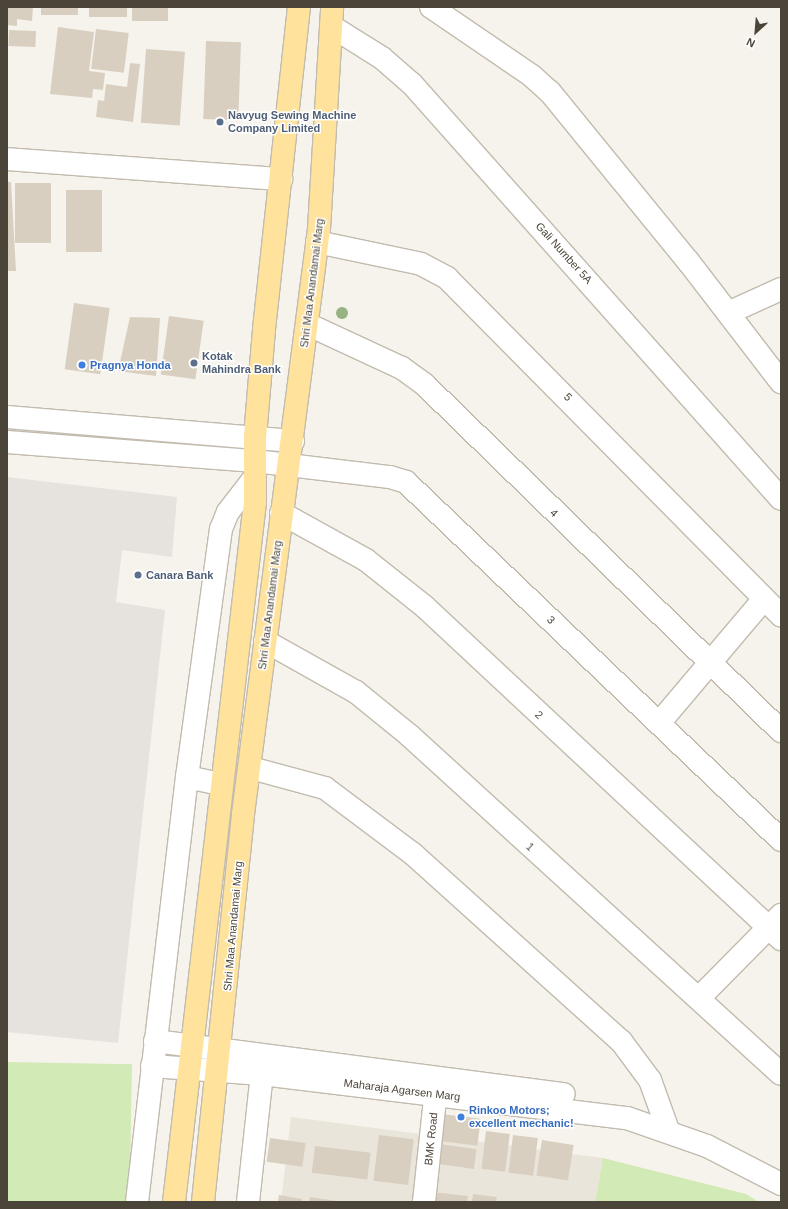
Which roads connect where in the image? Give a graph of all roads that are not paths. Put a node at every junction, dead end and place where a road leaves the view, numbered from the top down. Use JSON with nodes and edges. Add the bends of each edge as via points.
{"nodes":[{"id":1,"x":299,"y":7,"type":"edge"},
{"id":2,"x":431,"y":7,"type":"edge"},
{"id":3,"x":331,"y":17,"type":"edge"},
{"id":4,"x":7,"y":159,"type":"edge"},
{"id":5,"x":280,"y":179,"type":"junction"},
{"id":6,"x":317,"y":242,"type":"junction"},
{"id":7,"x":781,"y":289,"type":"edge"},
{"id":8,"x":728,"y":313,"type":"junction"},
{"id":9,"x":307,"y":324,"type":"junction"},
{"id":10,"x":781,"y":382,"type":"edge"},
{"id":11,"x":7,"y":417,"type":"edge"},
{"id":12,"x":255,"y":437,"type":"junction"},
{"id":13,"x":293,"y":441,"type":"junction"},
{"id":14,"x":7,"y":442,"type":"edge"},
{"id":15,"x":289,"y":466,"type":"junction"},
{"id":16,"x":255,"y":469,"type":"junction"},
{"id":17,"x":781,"y":499,"type":"edge"},
{"id":18,"x":281,"y":513,"type":"junction"},
{"id":19,"x":764,"y":599,"type":"junction"},
{"id":20,"x":781,"y":616,"type":"edge"},
{"id":21,"x":265,"y":641,"type":"junction"},
{"id":22,"x":711,"y":663,"type":"junction"},
{"id":23,"x":660,"y":722,"type":"junction"},
{"id":24,"x":781,"y":731,"type":"edge"},
{"id":25,"x":251,"y":768,"type":"junction"},
{"id":26,"x":187,"y":777,"type":"junction"},
{"id":27,"x":220,"y":784,"type":"junction"},
{"id":28,"x":781,"y":840,"type":"edge"},
{"id":29,"x":777,"y":927,"type":"edge"},
{"id":30,"x":699,"y":998,"type":"junction"},
{"id":31,"x":155,"y":1041,"type":"junction"},
{"id":32,"x":191,"y":1046,"type":"junction"},
{"id":33,"x":220,"y":1048,"type":"junction"},
{"id":34,"x":152,"y":1066,"type":"junction"},
{"id":35,"x":188,"y":1069,"type":"junction"},
{"id":36,"x":218,"y":1071,"type":"junction"},
{"id":37,"x":262,"y":1074,"type":"junction"},
{"id":38,"x":781,"y":1074,"type":"edge"},
{"id":39,"x":437,"y":1085,"type":"junction"},
{"id":40,"x":666,"y":1122,"type":"junction"},
{"id":41,"x":781,"y":1172,"type":"edge"},
{"id":42,"x":781,"y":1184,"type":"edge"},
{"id":43,"x":137,"y":1202,"type":"edge"},
{"id":44,"x":174,"y":1202,"type":"edge"},
{"id":45,"x":203,"y":1202,"type":"edge"},
{"id":46,"x":248,"y":1202,"type":"edge"},
{"id":47,"x":424,"y":1202,"type":"edge"}],
"edges":[{"from":1,"to":5,"type":"main road"},
{"from":2,"to":8,"type":"street","via":[[532,76],[550,92]]},
{"from":3,"to":6,"type":"main road","name":"Shri Maa Anandamai Marg"},
{"from":3,"to":17,"type":"street","name":"Gali Number 5A","via":[[412,84]]},
{"from":4,"to":5,"type":"street"},
{"from":5,"to":12,"type":"main road"},
{"from":6,"to":9,"type":"main road","name":"Shri Maa Anandamai Marg"},
{"from":6,"to":19,"type":"street","name":"5","via":[[421,264],[447,278]]},
{"from":7,"to":8,"type":"street"},
{"from":8,"to":10,"type":"street"},
{"from":9,"to":13,"type":"main road","name":"Shri Maa Anandamai Marg"},
{"from":9,"to":22,"type":"street","name":"4","via":[[402,368],[424,384]]},
{"from":11,"to":12,"type":"street"},
{"from":12,"to":13,"type":"street"},
{"from":12,"to":16,"type":"main road"},
{"from":13,"to":15,"type":"main road","name":"Shri Maa Anandamai Marg"},
{"from":14,"to":16,"type":"street","name":"3"},
{"from":15,"to":16,"type":"street","name":"3"},
{"from":15,"to":18,"type":"main road","name":"Shri Maa Anandamai Marg"},
{"from":15,"to":23,"type":"street","name":"3","via":[[390,477],[406,482]]},
{"from":16,"to":26,"type":"street","via":[[220,528]]},
{"from":16,"to":27,"type":"main road","via":[[255,502]]},
{"from":18,"to":21,"type":"main road","name":"Shri Maa Anandamai Marg"},
{"from":18,"to":29,"type":"street","name":"2","via":[[366,560],[425,607]]},
{"from":19,"to":20,"type":"street","name":"5"},
{"from":19,"to":22,"type":"street"},
{"from":21,"to":25,"type":"main road","name":"Shri Maa Anandamai Marg"},
{"from":21,"to":30,"type":"street","name":"1","via":[[356,692],[409,735]]},
{"from":22,"to":23,"type":"street"},
{"from":22,"to":24,"type":"street","name":"4"},
{"from":23,"to":28,"type":"street","name":"3"},
{"from":25,"to":33,"type":"main road","name":"Shri Maa Anandamai Marg","via":[[243,814]]},
{"from":25,"to":40,"type":"street","via":[[326,788],[414,854],[621,1041],[650,1080]]},
{"from":26,"to":27,"type":"street"},
{"from":26,"to":31,"type":"street"},
{"from":27,"to":32,"type":"main road","via":[[207,934]]},
{"from":29,"to":30,"type":"street"},
{"from":30,"to":38,"type":"street","name":"1"},
{"from":31,"to":32,"type":"street","name":"Maharaja Agarsen Marg"},
{"from":31,"to":34,"type":"street"},
{"from":32,"to":33,"type":"street","name":"Maharaja Agarsen Marg"},
{"from":32,"to":35,"type":"main road"},
{"from":33,"to":36,"type":"main road","name":"Shri Maa Anandamai Marg"},
{"from":33,"to":39,"type":"street","name":"Maharaja Agarsen Marg"},
{"from":34,"to":35,"type":"street","name":"Maharaja Agarsen Marg"},
{"from":34,"to":43,"type":"street"},
{"from":35,"to":36,"type":"street","name":"Maharaja Agarsen Marg"},
{"from":35,"to":44,"type":"main road"},
{"from":36,"to":37,"type":"street","name":"Maharaja Agarsen Marg"},
{"from":36,"to":45,"type":"main road","name":"Shri Maa Anandamai Marg"},
{"from":37,"to":39,"type":"street","name":"Maharaja Agarsen Marg"},
{"from":37,"to":46,"type":"street"},
{"from":39,"to":40,"type":"street","name":"Maharaja Agarsen Marg"},
{"from":39,"to":47,"type":"street","name":"BMK Road"},
{"from":40,"to":41,"type":"street","name":"Maharaja Agarsen Marg","via":[[740,1147]]},
{"from":40,"to":42,"type":"street","name":"Maharaja Agarsen Marg"}]}
